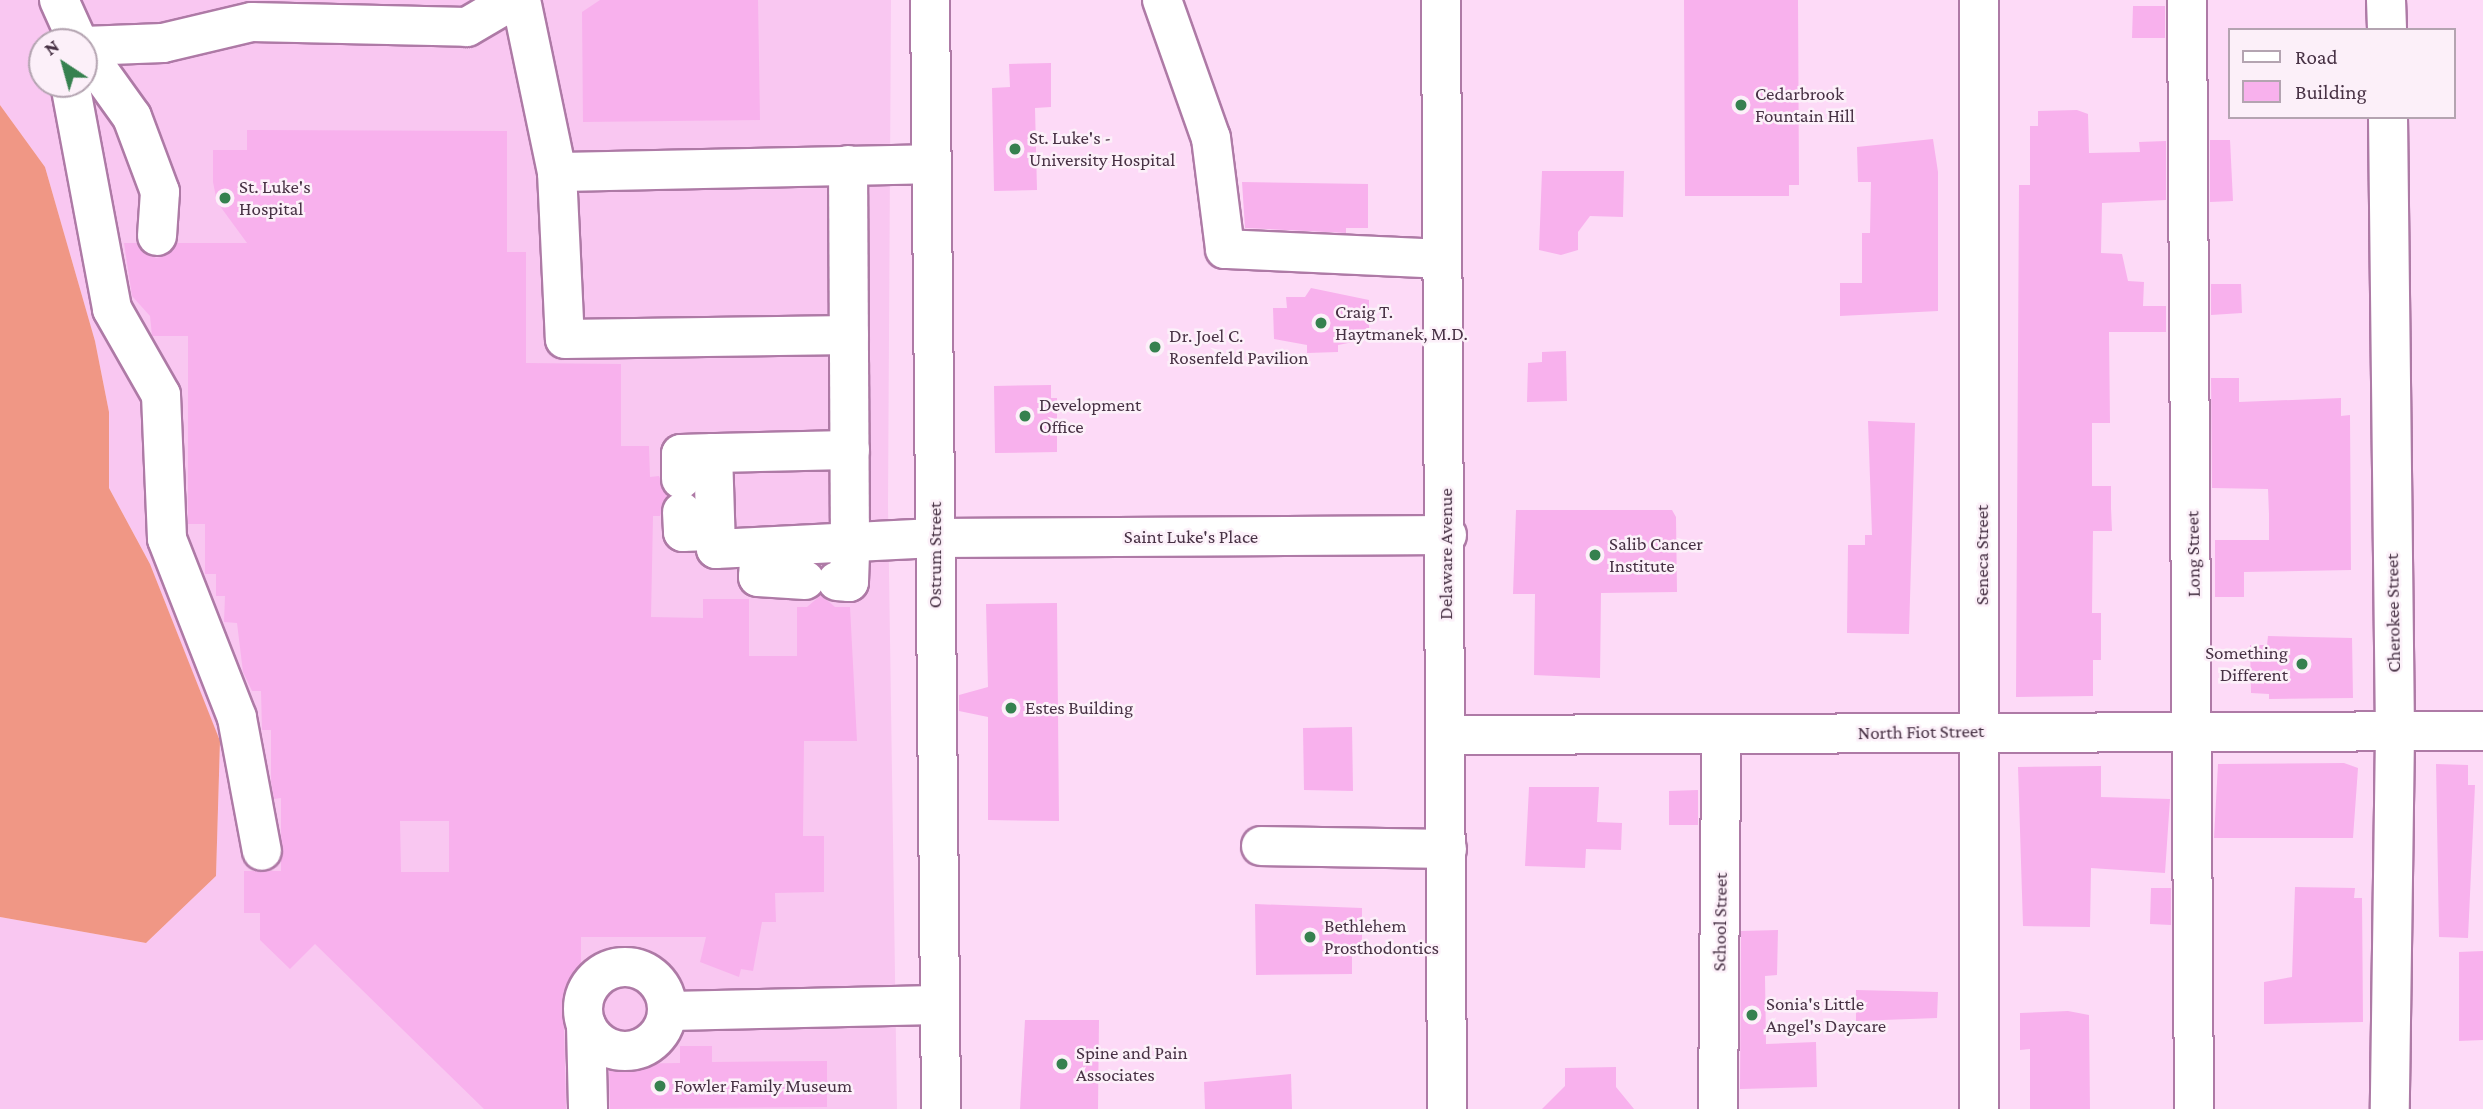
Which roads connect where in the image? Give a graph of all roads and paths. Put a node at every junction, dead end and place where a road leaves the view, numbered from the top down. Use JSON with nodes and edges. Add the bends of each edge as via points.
{"nodes":[{"id":1,"x":59,"y":0,"type":"edge"},
{"id":2,"x":513,"y":0,"type":"edge"},
{"id":3,"x":521,"y":0,"type":"edge"},
{"id":4,"x":930,"y":0,"type":"edge"},
{"id":5,"x":1162,"y":0,"type":"edge"},
{"id":6,"x":1441,"y":0,"type":"edge"},
{"id":7,"x":1979,"y":0,"type":"edge"},
{"id":8,"x":2187,"y":0,"type":"edge"},
{"id":9,"x":2386,"y":0,"type":"edge"},
{"id":10,"x":348,"y":10,"type":"edge"},
{"id":11,"x":253,"y":11,"type":"edge"},
{"id":12,"x":432,"y":12,"type":"edge"},
{"id":13,"x":72,"y":28,"type":"edge"},
{"id":14,"x":2387,"y":28,"type":"edge"},
{"id":15,"x":98,"y":47,"type":"edge"},
{"id":16,"x":98,"y":68,"type":"edge"},
{"id":17,"x":73,"y":98,"type":"edge"},
{"id":18,"x":2388,"y":119,"type":"edge"},
{"id":19,"x":932,"y":164,"type":"junction"},
{"id":20,"x":848,"y":165,"type":"junction"},
{"id":21,"x":556,"y":172,"type":"junction"},
{"id":22,"x":157,"y":236,"type":"dead end"},
{"id":23,"x":1443,"y":259,"type":"junction"},
{"id":24,"x":849,"y":335,"type":"junction"},
{"id":25,"x":850,"y":450,"type":"junction"},
{"id":26,"x":713,"y":453,"type":"junction"},
{"id":27,"x":715,"y":531,"type":"junction"},
{"id":28,"x":1447,"y":535,"type":"junction"},
{"id":29,"x":935,"y":538,"type":"junction"},
{"id":30,"x":850,"y":545,"type":"junction"},
{"id":31,"x":760,"y":548,"type":"junction"},
{"id":32,"x":2483,"y":731,"type":"edge"},
{"id":33,"x":1982,"y":732,"type":"junction"},
{"id":34,"x":2395,"y":734,"type":"junction"},
{"id":35,"x":1447,"y":735,"type":"junction"},
{"id":36,"x":1721,"y":735,"type":"junction"},
{"id":37,"x":2194,"y":735,"type":"junction"},
{"id":38,"x":1261,"y":846,"type":"dead end"},
{"id":39,"x":1447,"y":849,"type":"junction"},
{"id":40,"x":262,"y":850,"type":"dead end"},
{"id":41,"x":939,"y":1005,"type":"junction"},
{"id":42,"x":668,"y":1011,"type":"junction"},
{"id":43,"x":586,"y":1026,"type":"junction"},
{"id":44,"x":588,"y":1109,"type":"edge"},
{"id":45,"x":941,"y":1109,"type":"edge"},
{"id":46,"x":1447,"y":1109,"type":"edge"},
{"id":47,"x":1718,"y":1109,"type":"edge"},
{"id":48,"x":1979,"y":1109,"type":"edge"},
{"id":49,"x":2194,"y":1109,"type":"edge"},
{"id":50,"x":2390,"y":1109,"type":"edge"}],
"edges":[{"from":1,"to":13,"type":"street"},
{"from":2,"to":12,"type":"street","via":[[467,27]]},
{"from":3,"to":21,"type":"street"},
{"from":4,"to":19,"type":"street","name":"Ostrum Street"},
{"from":5,"to":23,"type":"street","via":[[1211,138],[1225,249]]},
{"from":6,"to":23,"type":"street","name":"Delaware Avenue"},
{"from":7,"to":33,"type":"street","name":"Seneca Street"},
{"from":8,"to":37,"type":"street","name":"Long Street"},
{"from":9,"to":14,"type":"street"},
{"from":10,"to":11,"type":"street"},
{"from":10,"to":12,"type":"street"},
{"from":11,"to":15,"type":"street","via":[[163,43]]},
{"from":16,"to":22,"type":"street","via":[[132,117],[160,192]]},
{"from":17,"to":40,"type":"street","via":[[112,309],[161,395],[167,539],[237,718]]},
{"from":18,"to":34,"type":"street","name":"Cherokee Street"},
{"from":19,"to":20,"type":"street"},
{"from":19,"to":29,"type":"street","name":"Ostrum Street"},
{"from":20,"to":21,"type":"street"},
{"from":20,"to":24,"type":"street"},
{"from":21,"to":24,"type":"street","via":[[565,339]]},
{"from":23,"to":28,"type":"street","name":"Delaware Avenue"},
{"from":24,"to":25,"type":"street"},
{"from":25,"to":26,"type":"street"},
{"from":25,"to":30,"type":"street"},
{"from":26,"to":27,"type":"street"},
{"from":26,"to":27,"type":"street","via":[[681,454],[682,495],[683,531]]},
{"from":27,"to":31,"type":"street","name":"Saint Luke's Place","via":[[716,549]]},
{"from":28,"to":29,"type":"street","name":"Saint Luke's Place"},
{"from":28,"to":35,"type":"street","name":"Delaware Avenue"},
{"from":29,"to":30,"type":"street","name":"Saint Luke's Place"},
{"from":29,"to":41,"type":"street","name":"Ostrum Street"},
{"from":30,"to":31,"type":"street","name":"Saint Luke's Place"},
{"from":30,"to":31,"type":"street","via":[[849,582],[758,578]]},
{"from":32,"to":34,"type":"street","name":"North Fiot Street"},
{"from":33,"to":36,"type":"street","name":"North Fiot Street"},
{"from":33,"to":37,"type":"street","name":"North Fiot Street"},
{"from":33,"to":48,"type":"street","name":"Seneca Street"},
{"from":34,"to":37,"type":"street","name":"North Fiot Street"},
{"from":34,"to":50,"type":"street","name":"Cherokee Street"},
{"from":35,"to":36,"type":"street","name":"North Fiot Street"},
{"from":35,"to":39,"type":"street","name":"Delaware Avenue"},
{"from":36,"to":47,"type":"street","name":"School Street"},
{"from":37,"to":49,"type":"street","name":"Long Street"},
{"from":38,"to":39,"type":"street"},
{"from":39,"to":46,"type":"street","name":"Delaware Avenue"},
{"from":41,"to":42,"type":"street"},
{"from":41,"to":45,"type":"street","name":"Ostrum Street"},
{"from":42,"to":43,"type":"street","via":[[657,1037],[633,1051],[605,1046]]},
{"from":42,"to":43,"type":"street","via":[[661,985],[651,975],[639,969],[612,969],[600,975],[585,997]]},
{"from":43,"to":44,"type":"street"}]}
